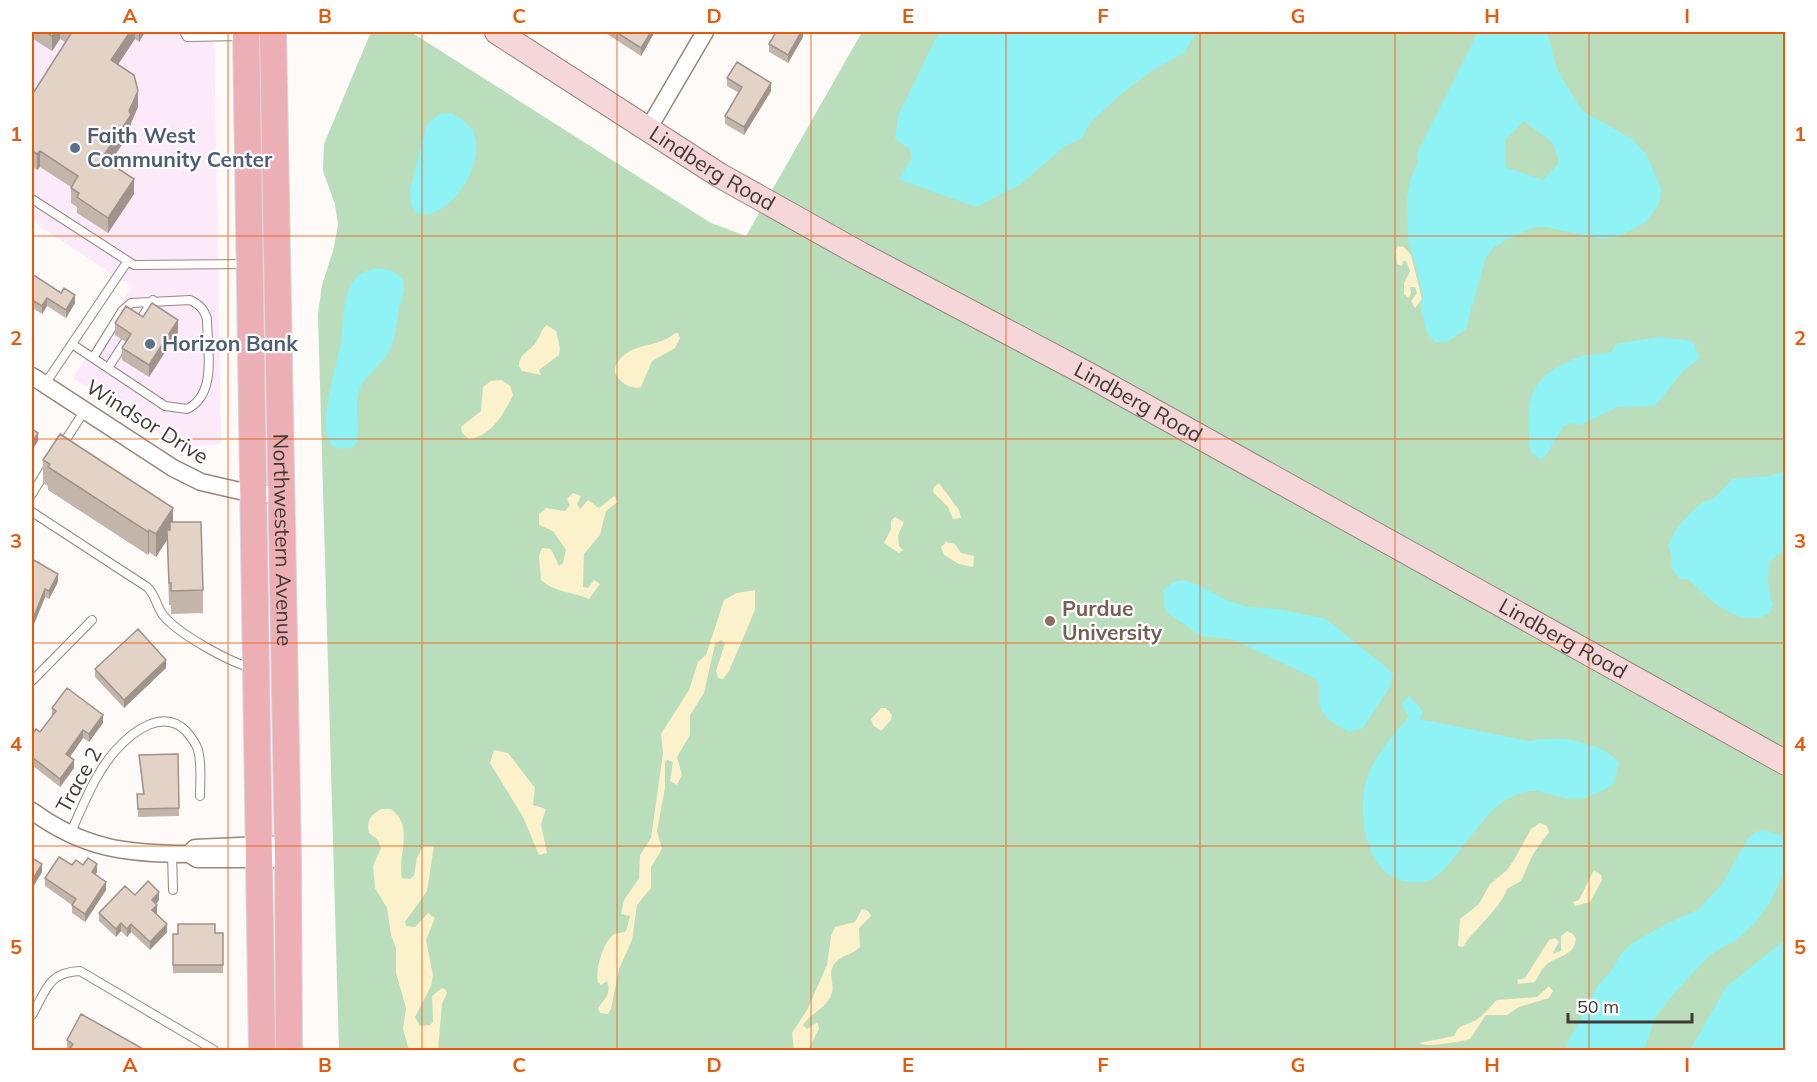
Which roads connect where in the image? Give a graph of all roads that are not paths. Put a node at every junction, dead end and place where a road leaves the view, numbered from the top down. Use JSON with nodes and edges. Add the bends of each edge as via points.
{"nodes":[{"id":1,"x":184,"y":32,"type":"edge"},
{"id":2,"x":497,"y":32,"type":"edge"},
{"id":3,"x":705,"y":32,"type":"edge"},
{"id":4,"x":246,"y":34,"type":"edge"},
{"id":5,"x":275,"y":34,"type":"edge"},
{"id":6,"x":647,"y":131,"type":"junction"},
{"id":7,"x":32,"y":199,"type":"edge"},
{"id":8,"x":127,"y":262,"type":"junction"},
{"id":9,"x":263,"y":264,"type":"junction"},
{"id":10,"x":153,"y":300,"type":"junction"},
{"id":11,"x":137,"y":325,"type":"edge"},
{"id":12,"x":125,"y":342,"type":"edge"},
{"id":13,"x":72,"y":344,"type":"junction"},
{"id":14,"x":93,"y":358,"type":"junction"},
{"id":15,"x":108,"y":368,"type":"junction"},
{"id":16,"x":38,"y":380,"type":"edge"},
{"id":17,"x":85,"y":410,"type":"junction"},
{"id":18,"x":32,"y":494,"type":"edge"},
{"id":19,"x":253,"y":494,"type":"junction"},
{"id":20,"x":281,"y":494,"type":"junction"},
{"id":21,"x":32,"y":512,"type":"edge"},
{"id":22,"x":92,"y":620,"type":"dead end"},
{"id":23,"x":255,"y":668,"type":"junction"},
{"id":24,"x":32,"y":681,"type":"edge"},
{"id":25,"x":1785,"y":763,"type":"edge"},
{"id":26,"x":200,"y":796,"type":"dead end"},
{"id":27,"x":32,"y":811,"type":"edge"},
{"id":28,"x":70,"y":835,"type":"junction"},
{"id":29,"x":288,"y":851,"type":"junction"},
{"id":30,"x":259,"y":852,"type":"junction"},
{"id":31,"x":172,"y":854,"type":"junction"},
{"id":32,"x":173,"y":890,"type":"dead end"},
{"id":33,"x":32,"y":1015,"type":"edge"},
{"id":34,"x":214,"y":1050,"type":"edge"},
{"id":35,"x":262,"y":1050,"type":"edge"},
{"id":36,"x":289,"y":1050,"type":"edge"}],
"edges":[{"from":1,"to":4,"type":"lane","via":[[188,37]]},
{"from":2,"to":6,"type":"main road","name":"Lindberg Road"},
{"from":3,"to":6,"type":"street"},
{"from":4,"to":9,"type":"main road","name":"Northwestern Avenue"},
{"from":5,"to":9,"type":"main road","name":"Northwestern Avenue"},
{"from":6,"to":25,"type":"main road","name":"Lindberg Road","via":[[719,175],[1089,375]]},
{"from":7,"to":8,"type":"lane"},
{"from":8,"to":9,"type":"lane","via":[[142,266]]},
{"from":8,"to":13,"type":"lane"},
{"from":9,"to":19,"type":"main road","name":"Northwestern Avenue"},
{"from":9,"to":20,"type":"main road","name":"Northwestern Avenue"},
{"from":10,"to":11,"type":"lane"},
{"from":10,"to":14,"type":"lane","via":[[131,303],[122,311]]},
{"from":10,"to":15,"type":"lane","via":[[190,300],[200,304],[204,311],[208,384],[200,400],[187,409],[171,409]]},
{"from":12,"to":15,"type":"lane"},
{"from":13,"to":14,"type":"lane"},
{"from":13,"to":16,"type":"lane"},
{"from":14,"to":15,"type":"lane"},
{"from":16,"to":17,"type":"street","name":"Windsor Drive"},
{"from":17,"to":18,"type":"lane"},
{"from":17,"to":19,"type":"street","name":"Windsor Drive","via":[[182,473],[227,490]]},
{"from":19,"to":20,"type":"street","name":"Windsor Drive"},
{"from":19,"to":23,"type":"main road","name":"Northwestern Avenue"},
{"from":20,"to":29,"type":"main road","name":"Northwestern Avenue"},
{"from":21,"to":23,"type":"lane","via":[[147,587],[164,616],[184,633],[238,664]]},
{"from":22,"to":24,"type":"lane"},
{"from":23,"to":30,"type":"main road","name":"Northwestern Avenue"},
{"from":26,"to":28,"type":"lane","name":"Trace 2","via":[[198,751],[193,739],[173,723],[151,723],[129,738],[104,765]]},
{"from":27,"to":28,"type":"street"},
{"from":28,"to":31,"type":"street","via":[[122,852]]},
{"from":29,"to":30,"type":"street"},
{"from":29,"to":36,"type":"main road","name":"Northwestern Avenue"},
{"from":30,"to":31,"type":"street","via":[[195,848],[189,855]]},
{"from":30,"to":35,"type":"main road","name":"Northwestern Avenue"},
{"from":31,"to":32,"type":"lane"},
{"from":33,"to":34,"type":"lane","via":[[54,977],[64,971],[80,971]]}]}
